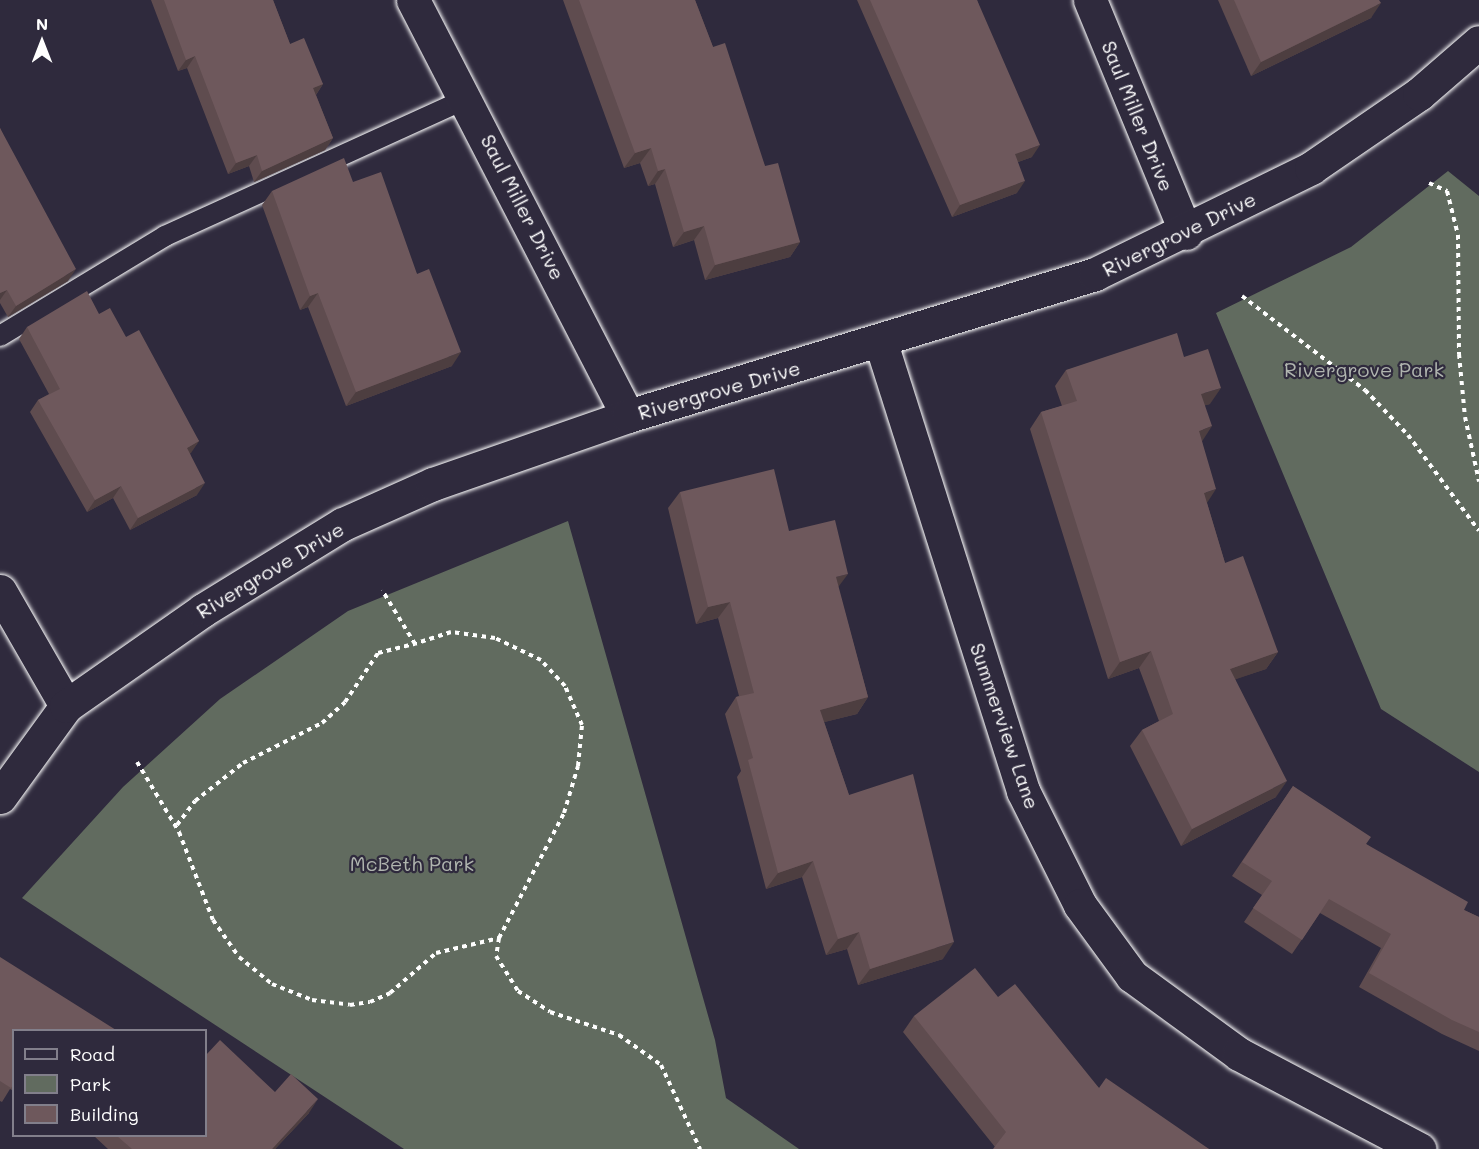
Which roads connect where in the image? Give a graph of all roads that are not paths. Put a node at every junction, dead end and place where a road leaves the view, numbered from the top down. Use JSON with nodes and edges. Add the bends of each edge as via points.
{"nodes":[{"id":1,"x":413,"y":0,"type":"edge"},
{"id":2,"x":1090,"y":0,"type":"edge"},
{"id":3,"x":1479,"y":42,"type":"edge"},
{"id":4,"x":468,"y":98,"type":"junction"},
{"id":5,"x":1186,"y":233,"type":"junction"},
{"id":6,"x":0,"y":336,"type":"edge"},
{"id":7,"x":880,"y":343,"type":"junction"},
{"id":8,"x":628,"y":417,"type":"junction"},
{"id":9,"x":0,"y":591,"type":"edge"},
{"id":10,"x":66,"y":706,"type":"junction"},
{"id":11,"x":0,"y":797,"type":"edge"},
{"id":12,"x":1419,"y":1149,"type":"edge"}],
"edges":[{"from":1,"to":4,"type":"street","name":"Saul Miller Drive"},
{"from":2,"to":5,"type":"street","name":"Saul Miller Drive"},
{"from":3,"to":5,"type":"street","name":"Rivergrove Drive","via":[[1419,94],[1311,168]]},
{"from":4,"to":6,"type":"lane","via":[[165,236]]},
{"from":4,"to":8,"type":"street","name":"Saul Miller Drive"},
{"from":5,"to":7,"type":"street","name":"Rivergrove Drive","via":[[1095,274]]},
{"from":7,"to":8,"type":"street","name":"Rivergrove Drive"},
{"from":7,"to":12,"type":"street","name":"Summerview Lane","via":[[1023,791],[1080,905],[1132,976],[1239,1054]]},
{"from":8,"to":10,"type":"street","name":"Rivergrove Drive","via":[[432,484],[343,524],[203,610]]},
{"from":9,"to":10,"type":"street"},
{"from":10,"to":11,"type":"street","name":"Rivergrove Drive"}]}
